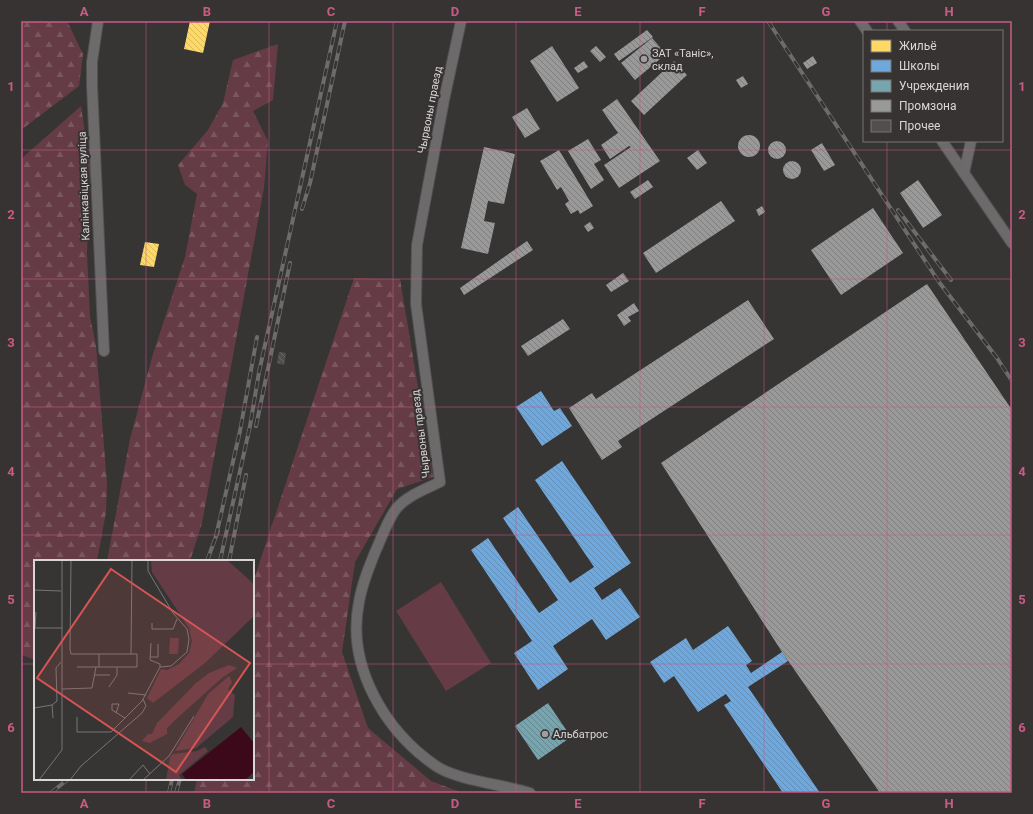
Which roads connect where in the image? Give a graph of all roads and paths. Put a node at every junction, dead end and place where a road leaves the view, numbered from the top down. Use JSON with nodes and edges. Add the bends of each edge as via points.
{"nodes":[{"id":1,"x":98,"y":21,"type":"edge"},
{"id":2,"x":461,"y":21,"type":"edge"},
{"id":3,"x":860,"y":21,"type":"edge"},
{"id":4,"x":898,"y":21,"type":"edge"},
{"id":5,"x":866,"y":30,"type":"edge"},
{"id":6,"x":904,"y":30,"type":"edge"},
{"id":7,"x":943,"y":142,"type":"edge"},
{"id":8,"x":971,"y":142,"type":"edge"},
{"id":9,"x":964,"y":173,"type":"junction"},
{"id":10,"x":1012,"y":243,"type":"edge"},
{"id":11,"x":104,"y":351,"type":"dead end"},
{"id":12,"x":530,"y":793,"type":"edge"}],
"edges":[{"from":1,"to":11,"type":"street","name":"Калінкавіцкая вуліца","via":[[92,62],[92,85]]},
{"from":2,"to":12,"type":"street","name":"Чырвоны праезд","via":[[417,245],[416,304],[440,482],[402,504],[396,509],[389,523],[369,566],[359,602],[358,649],[375,698],[390,723],[438,767]]},
{"from":3,"to":5,"type":"street"},
{"from":4,"to":6,"type":"street"},
{"from":7,"to":9,"type":"street"},
{"from":8,"to":9,"type":"street"},
{"from":9,"to":10,"type":"street"}]}
